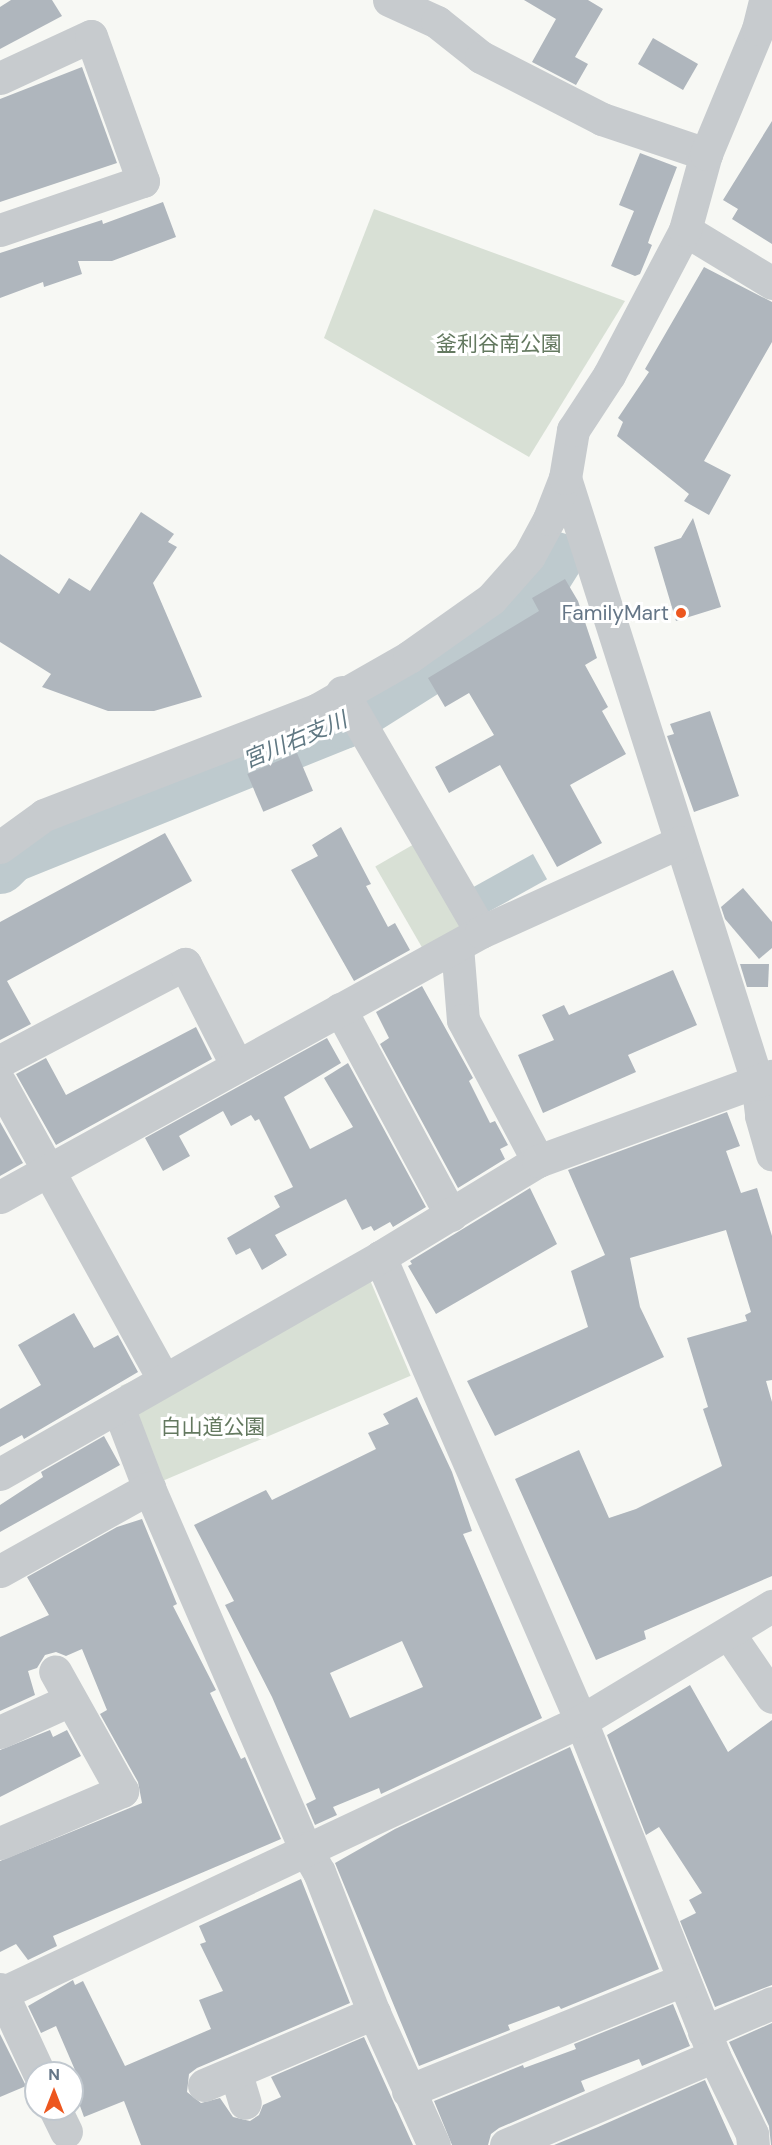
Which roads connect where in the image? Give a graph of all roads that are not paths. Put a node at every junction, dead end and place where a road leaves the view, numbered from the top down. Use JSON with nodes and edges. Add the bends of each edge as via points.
{"nodes":[{"id":1,"x":389,"y":0,"type":"edge"},
{"id":2,"x":765,"y":0,"type":"edge"},
{"id":3,"x":0,"y":78,"type":"edge"},
{"id":4,"x":706,"y":154,"type":"junction"},
{"id":5,"x":0,"y":230,"type":"edge"},
{"id":6,"x":685,"y":230,"type":"junction"},
{"id":7,"x":772,"y":283,"type":"edge"},
{"id":8,"x":565,"y":478,"type":"junction"},
{"id":9,"x":346,"y":699,"type":"junction"},
{"id":10,"x":680,"y":842,"type":"junction"},
{"id":11,"x":0,"y":847,"type":"edge"},
{"id":12,"x":469,"y":939,"type":"junction"},
{"id":13,"x":340,"y":1008,"type":"junction"},
{"id":14,"x":0,"y":1061,"type":"edge"},
{"id":15,"x":236,"y":1064,"type":"junction"},
{"id":16,"x":764,"y":1079,"type":"edge"},
{"id":17,"x":0,"y":1083,"type":"edge"},
{"id":18,"x":772,"y":1154,"type":"edge"},
{"id":19,"x":538,"y":1161,"type":"junction"},
{"id":20,"x":47,"y":1171,"type":"junction"},
{"id":21,"x":0,"y":1197,"type":"edge"},
{"id":22,"x":451,"y":1215,"type":"junction"},
{"id":23,"x":380,"y":1257,"type":"junction"},
{"id":24,"x":164,"y":1380,"type":"junction"},
{"id":25,"x":118,"y":1407,"type":"junction"},
{"id":26,"x":0,"y":1474,"type":"edge"},
{"id":27,"x":149,"y":1488,"type":"junction"},
{"id":28,"x":0,"y":1571,"type":"edge"},
{"id":29,"x":772,"y":1606,"type":"edge"},
{"id":30,"x":729,"y":1634,"type":"junction"},
{"id":31,"x":55,"y":1671,"type":"dead end"},
{"id":32,"x":772,"y":1697,"type":"edge"},
{"id":33,"x":70,"y":1700,"type":"junction"},
{"id":34,"x":581,"y":1721,"type":"junction"},
{"id":35,"x":0,"y":1731,"type":"edge"},
{"id":36,"x":0,"y":1843,"type":"edge"},
{"id":37,"x":305,"y":1848,"type":"junction"},
{"id":38,"x":683,"y":1980,"type":"junction"},
{"id":39,"x":1,"y":1991,"type":"edge"},
{"id":40,"x":772,"y":2003,"type":"edge"},
{"id":41,"x":374,"y":2013,"type":"junction"},
{"id":42,"x":709,"y":2044,"type":"junction"},
{"id":43,"x":33,"y":2061,"type":"edge"},
{"id":44,"x":204,"y":2085,"type":"dead end"},
{"id":45,"x":408,"y":2091,"type":"junction"},
{"id":46,"x":434,"y":2145,"type":"edge"},
{"id":47,"x":506,"y":2145,"type":"edge"},
{"id":48,"x":753,"y":2145,"type":"edge"}],
"edges":[{"from":1,"to":4,"type":"street","via":[[437,21],[481,57],[603,119]]},
{"from":2,"to":4,"type":"street","via":[[758,28]]},
{"from":3,"to":5,"type":"street","via":[[91,36],[143,181]]},
{"from":4,"to":6,"type":"street"},
{"from":6,"to":7,"type":"street"},
{"from":6,"to":8,"type":"street","via":[[609,375],[573,430]]},
{"from":8,"to":9,"type":"street","via":[[529,556],[491,599]]},
{"from":8,"to":10,"type":"street"},
{"from":9,"to":11,"type":"street","via":[[44,815]]},
{"from":9,"to":12,"type":"street"},
{"from":10,"to":12,"type":"street"},
{"from":10,"to":16,"type":"street"},
{"from":12,"to":13,"type":"street"},
{"from":12,"to":19,"type":"street","via":[[463,1020]]},
{"from":13,"to":15,"type":"street"},
{"from":13,"to":22,"type":"street"},
{"from":14,"to":15,"type":"street","via":[[184,964]]},
{"from":15,"to":20,"type":"street"},
{"from":16,"to":18,"type":"street","via":[[761,1116]]},
{"from":16,"to":19,"type":"street"},
{"from":17,"to":20,"type":"street"},
{"from":19,"to":22,"type":"street"},
{"from":20,"to":21,"type":"street"},
{"from":20,"to":24,"type":"street"},
{"from":22,"to":23,"type":"street"},
{"from":23,"to":24,"type":"street"},
{"from":23,"to":34,"type":"street"},
{"from":24,"to":25,"type":"street"},
{"from":25,"to":26,"type":"street"},
{"from":25,"to":27,"type":"street"},
{"from":27,"to":28,"type":"street"},
{"from":27,"to":37,"type":"street"},
{"from":29,"to":30,"type":"street"},
{"from":30,"to":32,"type":"street"},
{"from":30,"to":34,"type":"street"},
{"from":31,"to":33,"type":"street"},
{"from":33,"to":35,"type":"street"},
{"from":33,"to":36,"type":"street","via":[[122,1791]]},
{"from":34,"to":37,"type":"street"},
{"from":34,"to":38,"type":"street"},
{"from":37,"to":39,"type":"street"},
{"from":37,"to":41,"type":"street","via":[[319,1872]]},
{"from":38,"to":42,"type":"street"},
{"from":38,"to":45,"type":"street"},
{"from":39,"to":43,"type":"street"},
{"from":40,"to":42,"type":"street"},
{"from":41,"to":44,"type":"street","via":[[241,2089]]},
{"from":41,"to":45,"type":"street"},
{"from":42,"to":47,"type":"street"},
{"from":42,"to":48,"type":"street","via":[[752,2134]]},
{"from":45,"to":46,"type":"street"}]}
